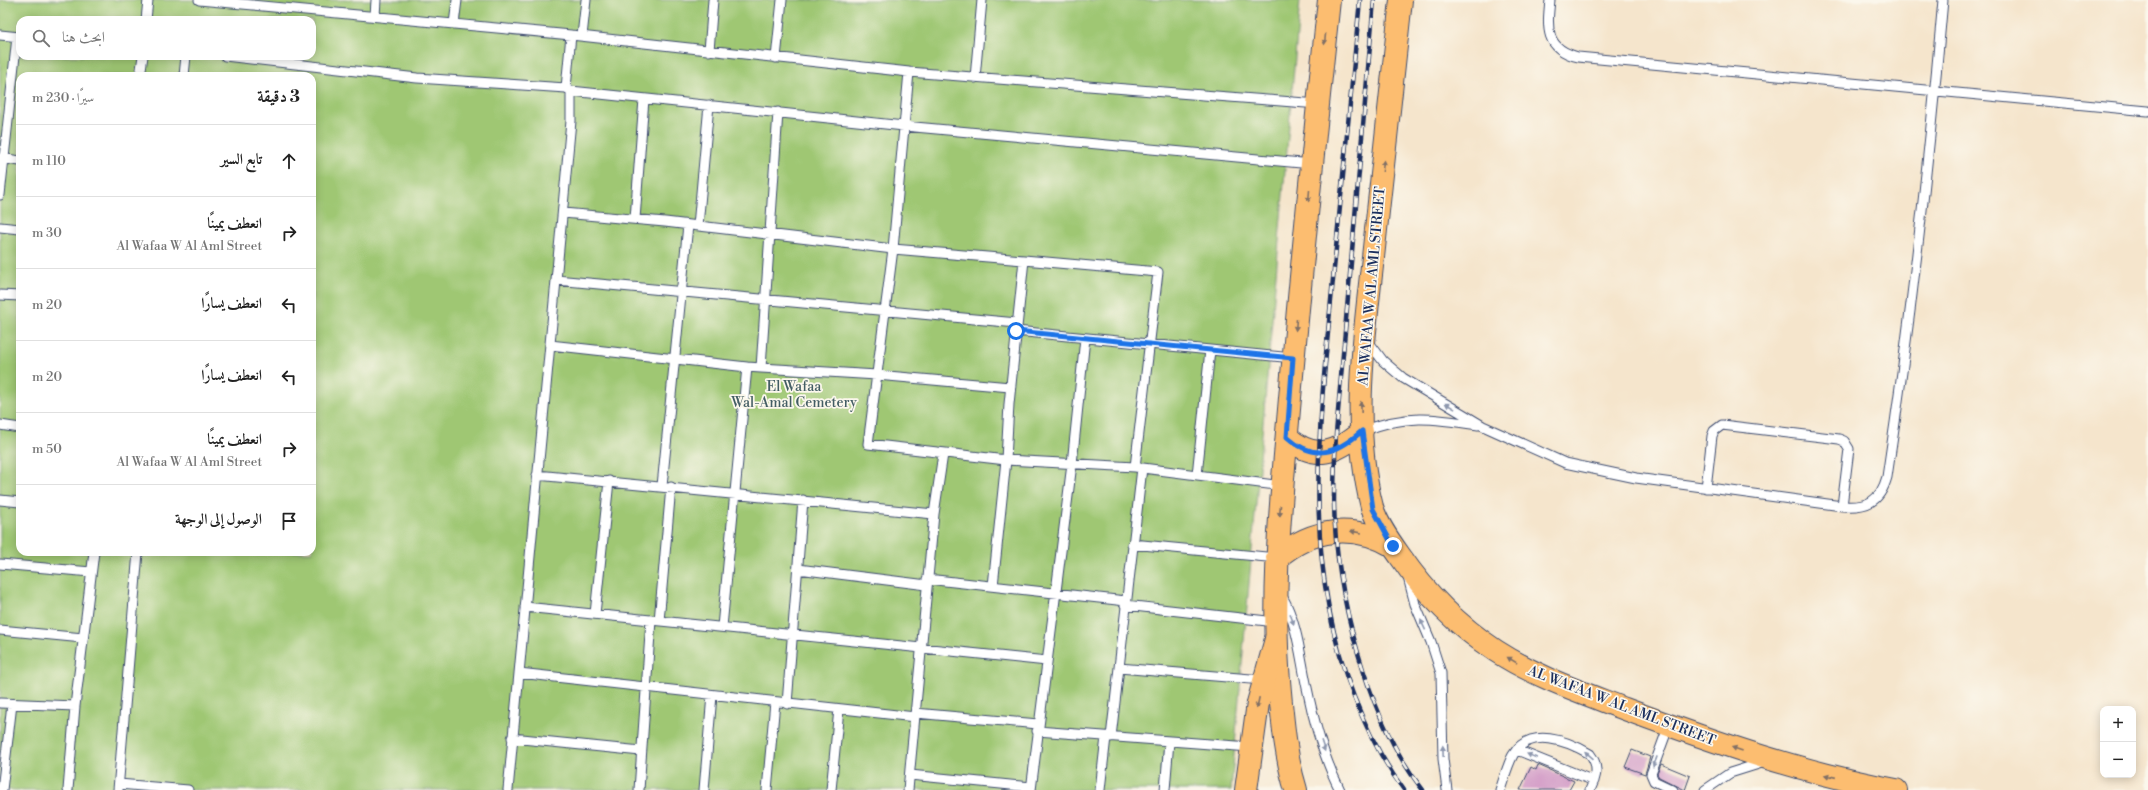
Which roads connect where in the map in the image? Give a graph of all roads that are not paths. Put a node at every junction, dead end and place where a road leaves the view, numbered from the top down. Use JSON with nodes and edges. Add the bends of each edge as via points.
{"nodes":[{"id":1,"x":148,"y":0,"type":"edge"},
{"id":2,"x":200,"y":0,"type":"edge"},
{"id":3,"x":376,"y":0,"type":"edge"},
{"id":4,"x":457,"y":0,"type":"edge"},
{"id":5,"x":586,"y":0,"type":"edge"},
{"id":6,"x":713,"y":0,"type":"edge"},
{"id":7,"x":782,"y":0,"type":"edge"},
{"id":8,"x":982,"y":0,"type":"edge"},
{"id":9,"x":1328,"y":0,"type":"edge"},
{"id":10,"x":1400,"y":0,"type":"edge"},
{"id":11,"x":1550,"y":0,"type":"edge"},
{"id":12,"x":1943,"y":0,"type":"edge"},
{"id":13,"x":244,"y":2,"type":"edge"},
{"id":14,"x":146,"y":16,"type":"edge"},
{"id":15,"x":375,"y":16,"type":"junction"},
{"id":16,"x":454,"y":24,"type":"junction"},
{"id":17,"x":0,"y":35,"type":"edge"},
{"id":18,"x":571,"y":35,"type":"junction"},
{"id":19,"x":582,"y":36,"type":"junction"},
{"id":20,"x":16,"y":37,"type":"edge"},
{"id":21,"x":709,"y":51,"type":"junction"},
{"id":22,"x":16,"y":52,"type":"edge"},
{"id":23,"x":776,"y":58,"type":"junction"},
{"id":24,"x":142,"y":60,"type":"edge"},
{"id":25,"x":186,"y":60,"type":"edge"},
{"id":26,"x":260,"y":60,"type":"edge"},
{"id":27,"x":141,"y":72,"type":"edge"},
{"id":28,"x":184,"y":72,"type":"edge"},
{"id":29,"x":909,"y":72,"type":"junction"},
{"id":30,"x":975,"y":78,"type":"junction"},
{"id":31,"x":569,"y":90,"type":"junction"},
{"id":32,"x":1935,"y":91,"type":"junction"},
{"id":33,"x":10,"y":99,"type":"junction"},
{"id":34,"x":644,"y":99,"type":"junction"},
{"id":35,"x":16,"y":100,"type":"edge"},
{"id":36,"x":1318,"y":104,"type":"junction"},
{"id":37,"x":709,"y":105,"type":"junction"},
{"id":38,"x":2148,"y":111,"type":"edge"},
{"id":39,"x":778,"y":112,"type":"junction"},
{"id":40,"x":904,"y":126,"type":"junction"},
{"id":41,"x":2,"y":159,"type":"edge"},
{"id":42,"x":16,"y":160,"type":"edge"},
{"id":43,"x":1312,"y":164,"type":"junction"},
{"id":44,"x":0,"y":195,"type":"edge"},
{"id":45,"x":563,"y":213,"type":"junction"},
{"id":46,"x":635,"y":219,"type":"junction"},
{"id":47,"x":688,"y":225,"type":"junction"},
{"id":48,"x":698,"y":226,"type":"junction"},
{"id":49,"x":0,"y":227,"type":"edge"},
{"id":50,"x":16,"y":229,"type":"edge"},
{"id":51,"x":769,"y":235,"type":"junction"},
{"id":52,"x":893,"y":249,"type":"junction"},
{"id":53,"x":1024,"y":260,"type":"junction"},
{"id":54,"x":556,"y":280,"type":"junction"},
{"id":55,"x":682,"y":292,"type":"junction"},
{"id":56,"x":0,"y":294,"type":"edge"},
{"id":57,"x":16,"y":296,"type":"edge"},
{"id":58,"x":765,"y":299,"type":"junction"},
{"id":59,"x":885,"y":310,"type":"junction"},
{"id":60,"x":1017,"y":327,"type":"junction"},
{"id":61,"x":1364,"y":332,"type":"junction"},
{"id":62,"x":1085,"y":338,"type":"junction"},
{"id":63,"x":1149,"y":344,"type":"junction"},
{"id":64,"x":550,"y":345,"type":"junction"},
{"id":65,"x":1210,"y":350,"type":"junction"},
{"id":66,"x":1293,"y":358,"type":"junction"},
{"id":67,"x":676,"y":359,"type":"junction"},
{"id":68,"x":747,"y":367,"type":"junction"},
{"id":69,"x":761,"y":368,"type":"junction"},
{"id":70,"x":877,"y":375,"type":"junction"},
{"id":71,"x":1010,"y":388,"type":"junction"},
{"id":72,"x":0,"y":425,"type":"edge"},
{"id":73,"x":1484,"y":426,"type":"junction"},
{"id":74,"x":16,"y":427,"type":"edge"},
{"id":75,"x":1362,"y":431,"type":"junction"},
{"id":76,"x":1287,"y":437,"type":"junction"},
{"id":77,"x":943,"y":454,"type":"junction"},
{"id":78,"x":1006,"y":460,"type":"junction"},
{"id":79,"x":1072,"y":464,"type":"junction"},
{"id":80,"x":1138,"y":467,"type":"junction"},
{"id":81,"x":537,"y":474,"type":"junction"},
{"id":82,"x":1197,"y":475,"type":"junction"},
{"id":83,"x":609,"y":481,"type":"junction"},
{"id":84,"x":1282,"y":486,"type":"junction"},
{"id":85,"x":666,"y":487,"type":"junction"},
{"id":86,"x":1706,"y":488,"type":"junction"},
{"id":87,"x":735,"y":494,"type":"junction"},
{"id":88,"x":0,"y":500,"type":"edge"},
{"id":89,"x":803,"y":500,"type":"junction"},
{"id":90,"x":16,"y":502,"type":"edge"},
{"id":91,"x":1842,"y":506,"type":"junction"},
{"id":92,"x":934,"y":514,"type":"junction"},
{"id":93,"x":1132,"y":544,"type":"junction"},
{"id":94,"x":1393,"y":546,"type":"junction"},
{"id":95,"x":93,"y":556,"type":"edge"},
{"id":96,"x":138,"y":556,"type":"edge"},
{"id":97,"x":1277,"y":558,"type":"junction"},
{"id":98,"x":0,"y":564,"type":"edge"},
{"id":99,"x":1407,"y":566,"type":"junction"},
{"id":100,"x":798,"y":569,"type":"junction"},
{"id":101,"x":91,"y":572,"type":"junction"},
{"id":102,"x":927,"y":582,"type":"junction"},
{"id":103,"x":1276,"y":584,"type":"junction"},
{"id":104,"x":993,"y":586,"type":"junction"},
{"id":105,"x":1056,"y":593,"type":"junction"},
{"id":106,"x":1125,"y":603,"type":"junction"},
{"id":107,"x":525,"y":607,"type":"junction"},
{"id":108,"x":595,"y":614,"type":"junction"},
{"id":109,"x":655,"y":620,"type":"junction"},
{"id":110,"x":722,"y":627,"type":"junction"},
{"id":111,"x":0,"y":630,"type":"edge"},
{"id":112,"x":1276,"y":631,"type":"junction"},
{"id":113,"x":794,"y":634,"type":"junction"},
{"id":114,"x":83,"y":638,"type":"junction"},
{"id":115,"x":922,"y":647,"type":"junction"},
{"id":116,"x":1046,"y":661,"type":"junction"},
{"id":117,"x":1118,"y":668,"type":"junction"},
{"id":118,"x":519,"y":673,"type":"junction"},
{"id":119,"x":1264,"y":680,"type":"junction"},
{"id":120,"x":645,"y":687,"type":"junction"},
{"id":121,"x":712,"y":695,"type":"junction"},
{"id":122,"x":0,"y":702,"type":"edge"},
{"id":123,"x":775,"y":702,"type":"junction"},
{"id":124,"x":12,"y":704,"type":"junction"},
{"id":125,"x":787,"y":704,"type":"junction"},
{"id":126,"x":75,"y":706,"type":"junction"},
{"id":127,"x":839,"y":709,"type":"junction"},
{"id":128,"x":915,"y":715,"type":"junction"},
{"id":129,"x":1669,"y":725,"type":"junction"},
{"id":130,"x":1038,"y":728,"type":"junction"},
{"id":131,"x":1109,"y":737,"type":"junction"},
{"id":132,"x":512,"y":738,"type":"junction"},
{"id":133,"x":1169,"y":741,"type":"junction"},
{"id":134,"x":1250,"y":747,"type":"junction"},
{"id":135,"x":1517,"y":750,"type":"junction"},
{"id":136,"x":641,"y":751,"type":"junction"},
{"id":137,"x":1774,"y":761,"type":"junction"},
{"id":138,"x":910,"y":775,"type":"junction"},
{"id":139,"x":1594,"y":781,"type":"junction"},
{"id":140,"x":118,"y":787,"type":"edge"},
{"id":141,"x":1031,"y":789,"type":"edge"},
{"id":142,"x":2,"y":790,"type":"edge"},
{"id":143,"x":68,"y":790,"type":"edge"},
{"id":144,"x":187,"y":790,"type":"edge"},
{"id":145,"x":508,"y":790,"type":"edge"},
{"id":146,"x":639,"y":790,"type":"edge"},
{"id":147,"x":704,"y":790,"type":"edge"},
{"id":148,"x":767,"y":790,"type":"edge"},
{"id":149,"x":831,"y":790,"type":"edge"},
{"id":150,"x":908,"y":790,"type":"edge"},
{"id":151,"x":1100,"y":790,"type":"edge"},
{"id":152,"x":1165,"y":790,"type":"edge"},
{"id":153,"x":1246,"y":790,"type":"edge"},
{"id":154,"x":1296,"y":790,"type":"edge"},
{"id":155,"x":1340,"y":790,"type":"edge"},
{"id":156,"x":1447,"y":790,"type":"edge"},
{"id":157,"x":1500,"y":790,"type":"edge"},
{"id":158,"x":1590,"y":790,"type":"edge"},
{"id":159,"x":1673,"y":790,"type":"edge"},
{"id":160,"x":1705,"y":790,"type":"edge"},
{"id":161,"x":1896,"y":790,"type":"edge"}],
"edges":[{"from":1,"to":14,"type":"lane"},
{"from":2,"to":13,"type":"lane"},
{"from":3,"to":15,"type":"lane"},
{"from":4,"to":16,"type":"lane"},
{"from":5,"to":19,"type":"lane"},
{"from":6,"to":21,"type":"lane"},
{"from":7,"to":23,"type":"lane"},
{"from":8,"to":30,"type":"lane"},
{"from":9,"to":36,"type":"main road","one_way":true},
{"from":61,"to":10,"type":"main road","name":"AL WAFAA W AL AML STREET","one_way":true},
{"from":11,"to":32,"type":"lane","via":[[1549,34],[1557,47],[1571,55]]},
{"from":12,"to":32,"type":"lane"},
{"from":13,"to":15,"type":"lane"},
{"from":15,"to":16,"type":"lane"},
{"from":16,"to":18,"type":"lane"},
{"from":17,"to":20,"type":"lane"},
{"from":18,"to":19,"type":"lane"},
{"from":18,"to":31,"type":"lane"},
{"from":19,"to":21,"type":"lane"},
{"from":21,"to":23,"type":"lane"},
{"from":22,"to":33,"type":"lane"},
{"from":23,"to":29,"type":"lane"},
{"from":24,"to":27,"type":"lane"},
{"from":25,"to":28,"type":"lane"},
{"from":26,"to":31,"type":"lane","via":[[417,78]]},
{"from":29,"to":30,"type":"lane"},
{"from":29,"to":40,"type":"lane"},
{"from":30,"to":36,"type":"lane","via":[[1188,92]]},
{"from":31,"to":34,"type":"lane"},
{"from":31,"to":45,"type":"lane","via":[[571,121]]},
{"from":32,"to":38,"type":"lane"},
{"from":32,"to":91,"type":"lane","via":[[1901,389],[1887,477],[1884,489],[1877,498],[1854,507]]},
{"from":33,"to":35,"type":"lane"},
{"from":33,"to":41,"type":"lane"},
{"from":34,"to":37,"type":"lane"},
{"from":34,"to":46,"type":"lane"},
{"from":36,"to":43,"type":"main road"},
{"from":37,"to":39,"type":"lane"},
{"from":37,"to":48,"type":"lane"},
{"from":39,"to":40,"type":"lane"},
{"from":39,"to":51,"type":"lane"},
{"from":40,"to":43,"type":"lane"},
{"from":40,"to":52,"type":"lane"},
{"from":41,"to":42,"type":"lane"},
{"from":41,"to":44,"type":"lane"},
{"from":43,"to":66,"type":"main road","one_way":true},
{"from":45,"to":46,"type":"lane"},
{"from":45,"to":54,"type":"lane"},
{"from":46,"to":47,"type":"lane"},
{"from":47,"to":48,"type":"lane"},
{"from":47,"to":55,"type":"lane"},
{"from":48,"to":51,"type":"lane"},
{"from":49,"to":50,"type":"lane"},
{"from":51,"to":52,"type":"lane"},
{"from":51,"to":58,"type":"lane"},
{"from":52,"to":53,"type":"lane"},
{"from":52,"to":59,"type":"lane"},
{"from":53,"to":60,"type":"lane"},
{"from":53,"to":63,"type":"lane","via":[[1158,272]]},
{"from":54,"to":55,"type":"lane"},
{"from":54,"to":64,"type":"lane"},
{"from":55,"to":58,"type":"lane"},
{"from":55,"to":67,"type":"lane"},
{"from":56,"to":57,"type":"lane"},
{"from":58,"to":59,"type":"lane"},
{"from":58,"to":69,"type":"lane"},
{"from":59,"to":60,"type":"lane"},
{"from":59,"to":70,"type":"lane"},
{"from":60,"to":62,"type":"lane"},
{"from":60,"to":71,"type":"lane"},
{"from":73,"to":61,"type":"lane","one_way":true,"via":[[1392,369],[1375,351]]},
{"from":75,"to":61,"type":"main road","name":"AL WAFAA W AL AML STREET","one_way":true,"via":[[1361,381]]},
{"from":62,"to":63,"type":"lane"},
{"from":62,"to":79,"type":"lane"},
{"from":63,"to":65,"type":"lane"},
{"from":63,"to":80,"type":"lane"},
{"from":64,"to":67,"type":"lane"},
{"from":64,"to":81,"type":"lane"},
{"from":65,"to":66,"type":"lane"},
{"from":65,"to":82,"type":"lane"},
{"from":66,"to":76,"type":"main road"},
{"from":67,"to":68,"type":"lane"},
{"from":67,"to":85,"type":"lane"},
{"from":68,"to":69,"type":"lane"},
{"from":68,"to":87,"type":"lane"},
{"from":69,"to":70,"type":"lane"},
{"from":70,"to":71,"type":"lane"},
{"from":70,"to":77,"type":"lane","via":[[868,444]]},
{"from":71,"to":78,"type":"lane"},
{"from":72,"to":74,"type":"lane"},
{"from":73,"to":75,"type":"lane","via":[[1450,419],[1414,418]]},
{"from":73,"to":86,"type":"lane","via":[[1565,463],[1636,478]]},
{"from":75,"to":76,"type":"main road","via":[[1344,446],[1327,452],[1309,450]]},
{"from":75,"to":94,"type":"main road","name":"AL WAFAA W AL AML STREET","via":[[1373,509]]},
{"from":76,"to":84,"type":"main road"},
{"from":77,"to":78,"type":"lane"},
{"from":77,"to":92,"type":"lane"},
{"from":78,"to":79,"type":"lane"},
{"from":78,"to":104,"type":"lane"},
{"from":79,"to":80,"type":"lane"},
{"from":79,"to":105,"type":"lane"},
{"from":80,"to":82,"type":"lane"},
{"from":80,"to":93,"type":"lane"},
{"from":81,"to":83,"type":"lane"},
{"from":81,"to":107,"type":"lane"},
{"from":82,"to":84,"type":"lane"},
{"from":83,"to":85,"type":"lane"},
{"from":83,"to":108,"type":"lane"},
{"from":84,"to":97,"type":"main road","one_way":true},
{"from":85,"to":87,"type":"lane"},
{"from":85,"to":109,"type":"lane"},
{"from":86,"to":91,"type":"lane"},
{"from":86,"to":91,"type":"lane","via":[[1712,436],[1722,424],[1832,438],[1844,441],[1849,449]]},
{"from":87,"to":89,"type":"lane"},
{"from":87,"to":110,"type":"lane"},
{"from":88,"to":90,"type":"lane"},
{"from":89,"to":92,"type":"lane"},
{"from":89,"to":100,"type":"lane"},
{"from":92,"to":102,"type":"lane"},
{"from":93,"to":97,"type":"lane"},
{"from":93,"to":106,"type":"lane"},
{"from":94,"to":97,"type":"main road","one_way":true,"via":[[1370,535],[1333,531],[1303,540]]},
{"from":94,"to":99,"type":"main road","name":"AL WAFAA W AL AML STREET"},
{"from":95,"to":101,"type":"lane"},
{"from":96,"to":140,"type":"lane"},
{"from":97,"to":103,"type":"main road"},
{"from":98,"to":101,"type":"lane"},
{"from":129,"to":99,"type":"main road","name":"AL WAFAA W AL AML STREET","one_way":true,"via":[[1541,675],[1497,651],[1438,604]]},
{"from":156,"to":99,"type":"lane","one_way":true,"via":[[1441,673],[1432,642],[1415,604]]},
{"from":100,"to":102,"type":"lane"},
{"from":100,"to":113,"type":"lane"},
{"from":101,"to":114,"type":"lane"},
{"from":102,"to":104,"type":"lane"},
{"from":102,"to":115,"type":"lane"},
{"from":103,"to":112,"type":"main road"},
{"from":103,"to":155,"type":"lane","one_way":true,"via":[[1296,628],[1313,714]]},
{"from":104,"to":105,"type":"lane"},
{"from":105,"to":106,"type":"lane"},
{"from":105,"to":116,"type":"lane"},
{"from":106,"to":112,"type":"lane"},
{"from":106,"to":117,"type":"lane"},
{"from":107,"to":108,"type":"lane"},
{"from":107,"to":118,"type":"lane"},
{"from":108,"to":109,"type":"lane"},
{"from":109,"to":110,"type":"lane"},
{"from":109,"to":120,"type":"lane"},
{"from":110,"to":113,"type":"lane"},
{"from":111,"to":114,"type":"lane"},
{"from":112,"to":119,"type":"main road"},
{"from":112,"to":154,"type":"main road","via":[[1282,719]]},
{"from":113,"to":115,"type":"lane"},
{"from":113,"to":125,"type":"lane"},
{"from":114,"to":126,"type":"lane"},
{"from":115,"to":116,"type":"lane"},
{"from":115,"to":128,"type":"lane"},
{"from":116,"to":130,"type":"lane"},
{"from":117,"to":119,"type":"lane"},
{"from":117,"to":131,"type":"lane"},
{"from":118,"to":120,"type":"lane"},
{"from":118,"to":132,"type":"lane"},
{"from":119,"to":134,"type":"main road","one_way":true},
{"from":120,"to":121,"type":"lane"},
{"from":120,"to":136,"type":"lane"},
{"from":121,"to":123,"type":"lane"},
{"from":121,"to":147,"type":"lane"},
{"from":122,"to":124,"type":"lane"},
{"from":123,"to":125,"type":"lane"},
{"from":123,"to":148,"type":"lane"},
{"from":124,"to":126,"type":"lane"},
{"from":124,"to":142,"type":"lane"},
{"from":125,"to":127,"type":"lane"},
{"from":126,"to":143,"type":"lane"},
{"from":127,"to":128,"type":"lane"},
{"from":127,"to":149,"type":"lane"},
{"from":128,"to":130,"type":"lane"},
{"from":128,"to":138,"type":"lane"},
{"from":137,"to":129,"type":"main road","name":"AL WAFAA W AL AML STREET","one_way":true},
{"from":129,"to":159,"type":"lane","one_way":true,"via":[[1651,774],[1654,781]]},
{"from":130,"to":131,"type":"lane"},
{"from":130,"to":141,"type":"lane"},
{"from":131,"to":133,"type":"lane"},
{"from":131,"to":151,"type":"lane"},
{"from":132,"to":136,"type":"lane"},
{"from":132,"to":145,"type":"lane"},
{"from":133,"to":134,"type":"lane"},
{"from":133,"to":152,"type":"lane"},
{"from":134,"to":153,"type":"main road"},
{"from":139,"to":135,"type":"lane","one_way":true},
{"from":139,"to":135,"type":"lane","one_way":true,"via":[[1596,765],[1590,754],[1585,751],[1555,739],[1541,737],[1528,741]]},
{"from":135,"to":157,"type":"lane","via":[[1510,761]]},
{"from":136,"to":146,"type":"lane"},
{"from":137,"to":160,"type":"lane","via":[[1738,770]]},
{"from":161,"to":137,"type":"main road","name":"AL WAFAA W AL AML STREET","one_way":true},
{"from":138,"to":141,"type":"lane"},
{"from":138,"to":150,"type":"lane"},
{"from":139,"to":158,"type":"lane"},
{"from":140,"to":144,"type":"lane"}]}
